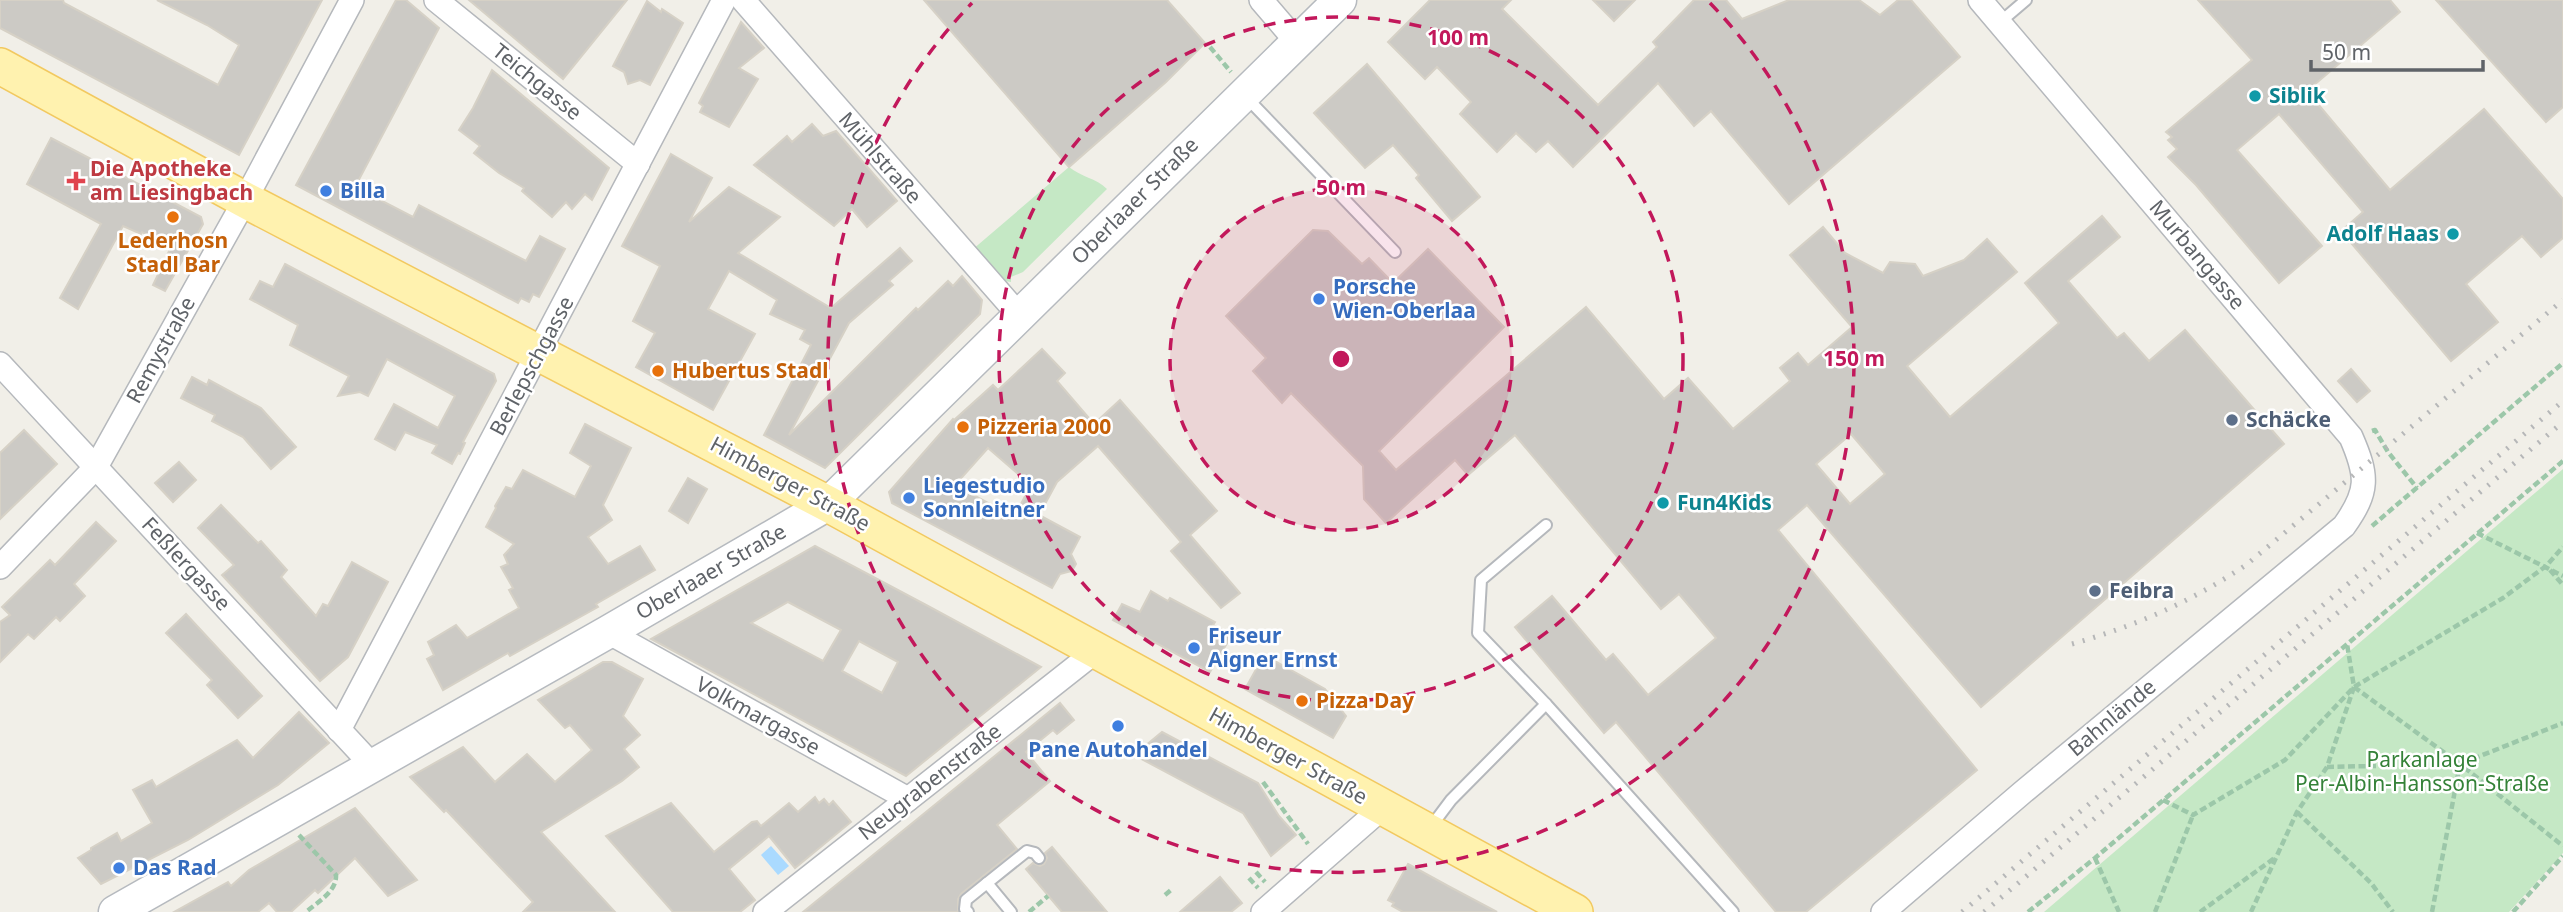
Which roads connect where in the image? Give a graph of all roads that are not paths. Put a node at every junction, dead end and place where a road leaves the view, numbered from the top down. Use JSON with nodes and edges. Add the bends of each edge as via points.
{"nodes":[{"id":1,"x":352,"y":0,"type":"edge"},
{"id":2,"x":436,"y":0,"type":"edge"},
{"id":3,"x":724,"y":0,"type":"edge"},
{"id":4,"x":743,"y":0,"type":"edge"},
{"id":5,"x":1261,"y":0,"type":"edge"},
{"id":6,"x":1340,"y":0,"type":"edge"},
{"id":7,"x":1980,"y":0,"type":"edge"},
{"id":8,"x":2026,"y":0,"type":"edge"},
{"id":9,"x":1999,"y":23,"type":"junction"},
{"id":10,"x":1297,"y":42,"type":"junction"},
{"id":11,"x":0,"y":66,"type":"edge"},
{"id":12,"x":1237,"y":83,"type":"junction"},
{"id":13,"x":638,"y":164,"type":"junction"},
{"id":14,"x":245,"y":200,"type":"junction"},
{"id":15,"x":1395,"y":252,"type":"dead end"},
{"id":16,"x":1019,"y":315,"type":"junction"},
{"id":17,"x":539,"y":353,"type":"junction"},
{"id":18,"x":0,"y":364,"type":"edge"},
{"id":19,"x":96,"y":467,"type":"junction"},
{"id":20,"x":828,"y":504,"type":"junction"},
{"id":21,"x":1546,"y":524,"type":"dead end"},
{"id":22,"x":2344,"y":526,"type":"joint"},
{"id":23,"x":0,"y":567,"type":"edge"},
{"id":24,"x":608,"y":632,"type":"junction"},
{"id":25,"x":1096,"y":651,"type":"junction"},
{"id":26,"x":1546,"y":705,"type":"junction"},
{"id":27,"x":339,"y":730,"type":"junction"},
{"id":28,"x":372,"y":765,"type":"junction"},
{"id":29,"x":908,"y":799,"type":"junction"},
{"id":30,"x":1382,"y":808,"type":"junction"},
{"id":31,"x":1426,"y":832,"type":"junction"},
{"id":32,"x":1039,"y":858,"type":"dead end"},
{"id":33,"x":987,"y":883,"type":"junction"},
{"id":34,"x":1262,"y":902,"type":"edge"},
{"id":35,"x":115,"y":912,"type":"edge"},
{"id":36,"x":765,"y":912,"type":"edge"},
{"id":37,"x":968,"y":912,"type":"edge"},
{"id":38,"x":1011,"y":912,"type":"edge"},
{"id":39,"x":1575,"y":912,"type":"edge"},
{"id":40,"x":1733,"y":912,"type":"edge"},
{"id":41,"x":1883,"y":912,"type":"edge"}],
"edges":[{"from":1,"to":14,"type":"street","name":"Remystraße"},
{"from":2,"to":13,"type":"street","name":"Teichgasse"},
{"from":3,"to":13,"type":"street","name":"Berlepschgasse"},
{"from":4,"to":16,"type":"street","name":"Mühlstraße"},
{"from":5,"to":10,"type":"street"},
{"from":6,"to":10,"type":"main road","name":"Oberlaaer Straße"},
{"from":7,"to":9,"type":"street","name":"Murbangasse"},
{"from":8,"to":9,"type":"lane"},
{"from":9,"to":22,"type":"street","name":"Murbangasse","via":[[2351,437],[2361,460],[2364,484],[2356,509]]},
{"from":10,"to":12,"type":"main road","name":"Oberlaaer Straße"},
{"from":11,"to":14,"type":"main road","name":"Himberger Straße"},
{"from":12,"to":15,"type":"lane"},
{"from":12,"to":16,"type":"main road","name":"Oberlaaer Straße"},
{"from":13,"to":17,"type":"street","name":"Berlepschgasse"},
{"from":14,"to":17,"type":"main road","name":"Himberger Straße"},
{"from":14,"to":19,"type":"street","name":"Remystraße"},
{"from":16,"to":20,"type":"main road","name":"Oberlaaer Straße"},
{"from":17,"to":20,"type":"main road","name":"Himberger Straße"},
{"from":17,"to":27,"type":"street","name":"Berlepschgasse"},
{"from":18,"to":19,"type":"street","name":"Feßlergasse"},
{"from":19,"to":23,"type":"street","name":"Remystraße"},
{"from":19,"to":27,"type":"street","name":"Feßlergasse"},
{"from":20,"to":24,"type":"main road","name":"Oberlaaer Straße"},
{"from":20,"to":25,"type":"main road","name":"Himberger Straße"},
{"from":21,"to":26,"type":"lane","via":[[1481,580],[1478,633]]},
{"from":22,"to":41,"type":"street","name":"Bahnlände"},
{"from":24,"to":28,"type":"main road","name":"Oberlaaer Straße"},
{"from":24,"to":29,"type":"street","name":"Volkmargasse"},
{"from":25,"to":29,"type":"street","name":"Neugrabenstraße"},
{"from":25,"to":30,"type":"main road","name":"Himberger Straße"},
{"from":26,"to":31,"type":"lane","via":[[1451,800]]},
{"from":26,"to":40,"type":"lane"},
{"from":27,"to":28,"type":"street","name":"Feßlergasse"},
{"from":28,"to":35,"type":"main road","name":"Oberlaaer Straße"},
{"from":29,"to":36,"type":"street","name":"Neugrabenstraße"},
{"from":30,"to":31,"type":"main road","name":"Himberger Straße"},
{"from":30,"to":34,"type":"street"},
{"from":31,"to":39,"type":"main road","name":"Himberger Straße"},
{"from":32,"to":33,"type":"lane","via":[[1027,851]]},
{"from":33,"to":37,"type":"lane","via":[[966,900]]},
{"from":33,"to":38,"type":"lane"}]}
